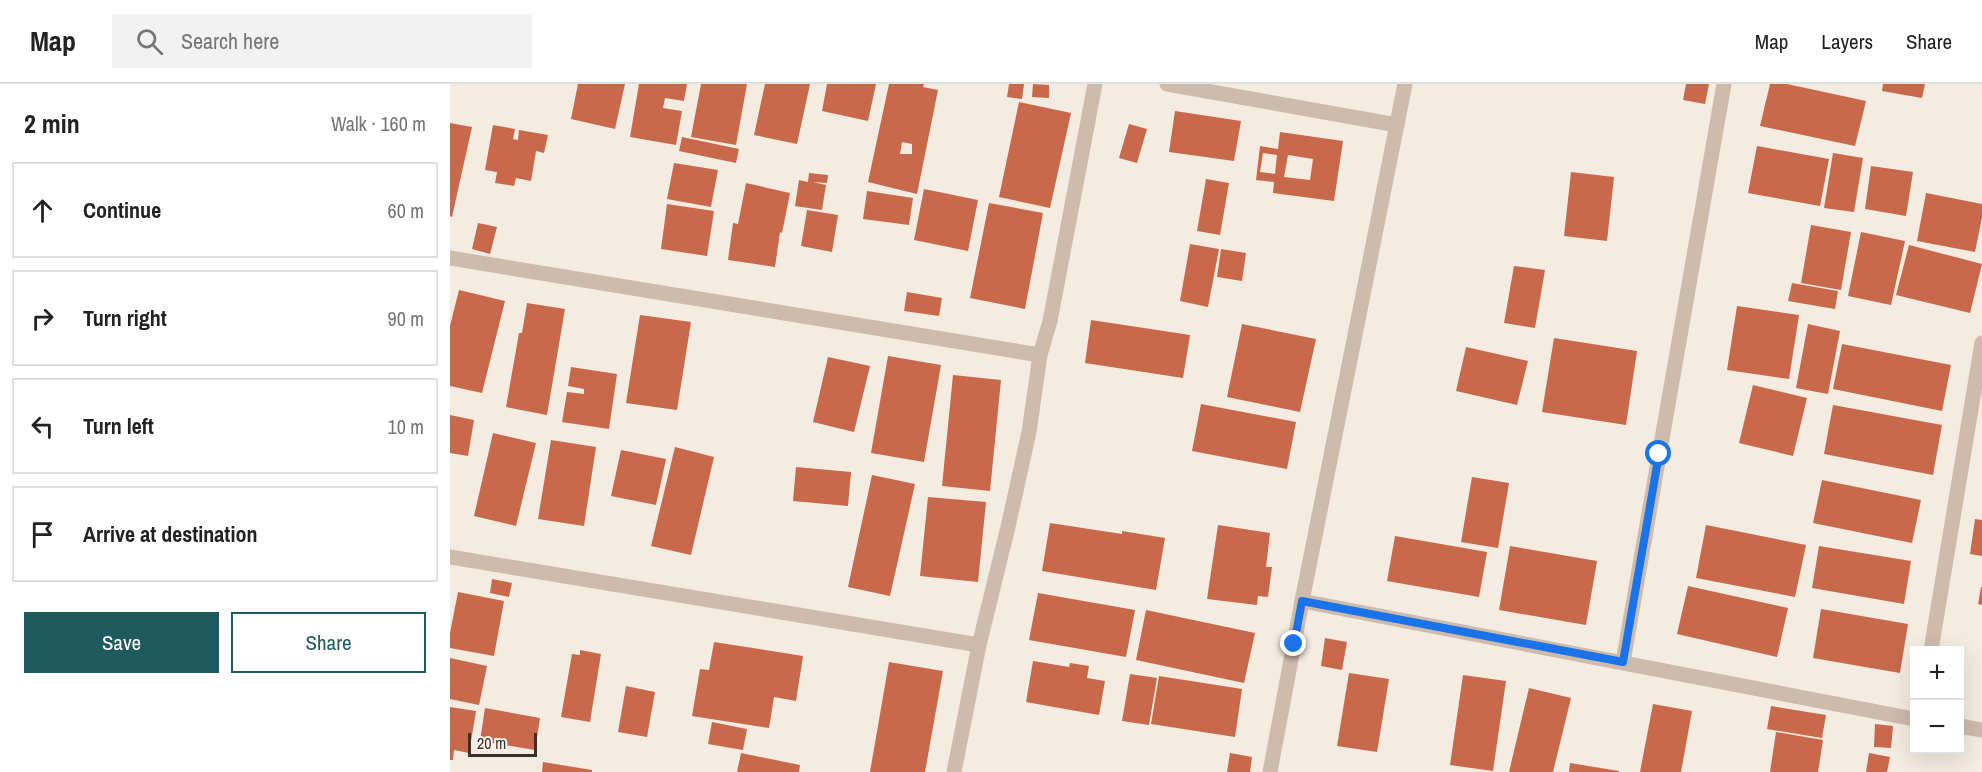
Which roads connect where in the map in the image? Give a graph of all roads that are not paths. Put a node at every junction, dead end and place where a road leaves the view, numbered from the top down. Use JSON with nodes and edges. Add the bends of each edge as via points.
{"nodes":[{"id":1,"x":1095,"y":84,"type":"edge"},
{"id":2,"x":1167,"y":84,"type":"edge"},
{"id":3,"x":1405,"y":84,"type":"edge"},
{"id":4,"x":1724,"y":84,"type":"edge"},
{"id":5,"x":1397,"y":125,"type":"junction"},
{"id":6,"x":450,"y":258,"type":"edge"},
{"id":7,"x":1982,"y":343,"type":"edge"},
{"id":8,"x":1040,"y":355,"type":"junction"},
{"id":9,"x":1978,"y":394,"type":"edge"},
{"id":10,"x":450,"y":557,"type":"edge"},
{"id":11,"x":1302,"y":601,"type":"junction"},
{"id":12,"x":979,"y":645,"type":"junction"},
{"id":13,"x":1932,"y":646,"type":"edge"},
{"id":14,"x":1623,"y":662,"type":"junction"},
{"id":15,"x":1910,"y":718,"type":"edge"},
{"id":16,"x":1964,"y":727,"type":"edge"},
{"id":17,"x":1982,"y":730,"type":"edge"},
{"id":18,"x":954,"y":772,"type":"edge"},
{"id":19,"x":1270,"y":772,"type":"edge"}],
"edges":[{"from":1,"to":8,"type":"street","via":[[1050,321]]},
{"from":2,"to":5,"type":"street"},
{"from":3,"to":5,"type":"street"},
{"from":4,"to":14,"type":"street"},
{"from":5,"to":11,"type":"street"},
{"from":6,"to":8,"type":"street"},
{"from":7,"to":9,"type":"street"},
{"from":8,"to":12,"type":"street","via":[[1029,432]]},
{"from":9,"to":13,"type":"street"},
{"from":10,"to":12,"type":"street"},
{"from":11,"to":14,"type":"street"},
{"from":11,"to":19,"type":"street"},
{"from":12,"to":18,"type":"street"},
{"from":14,"to":15,"type":"street"},
{"from":16,"to":17,"type":"street"}]}
